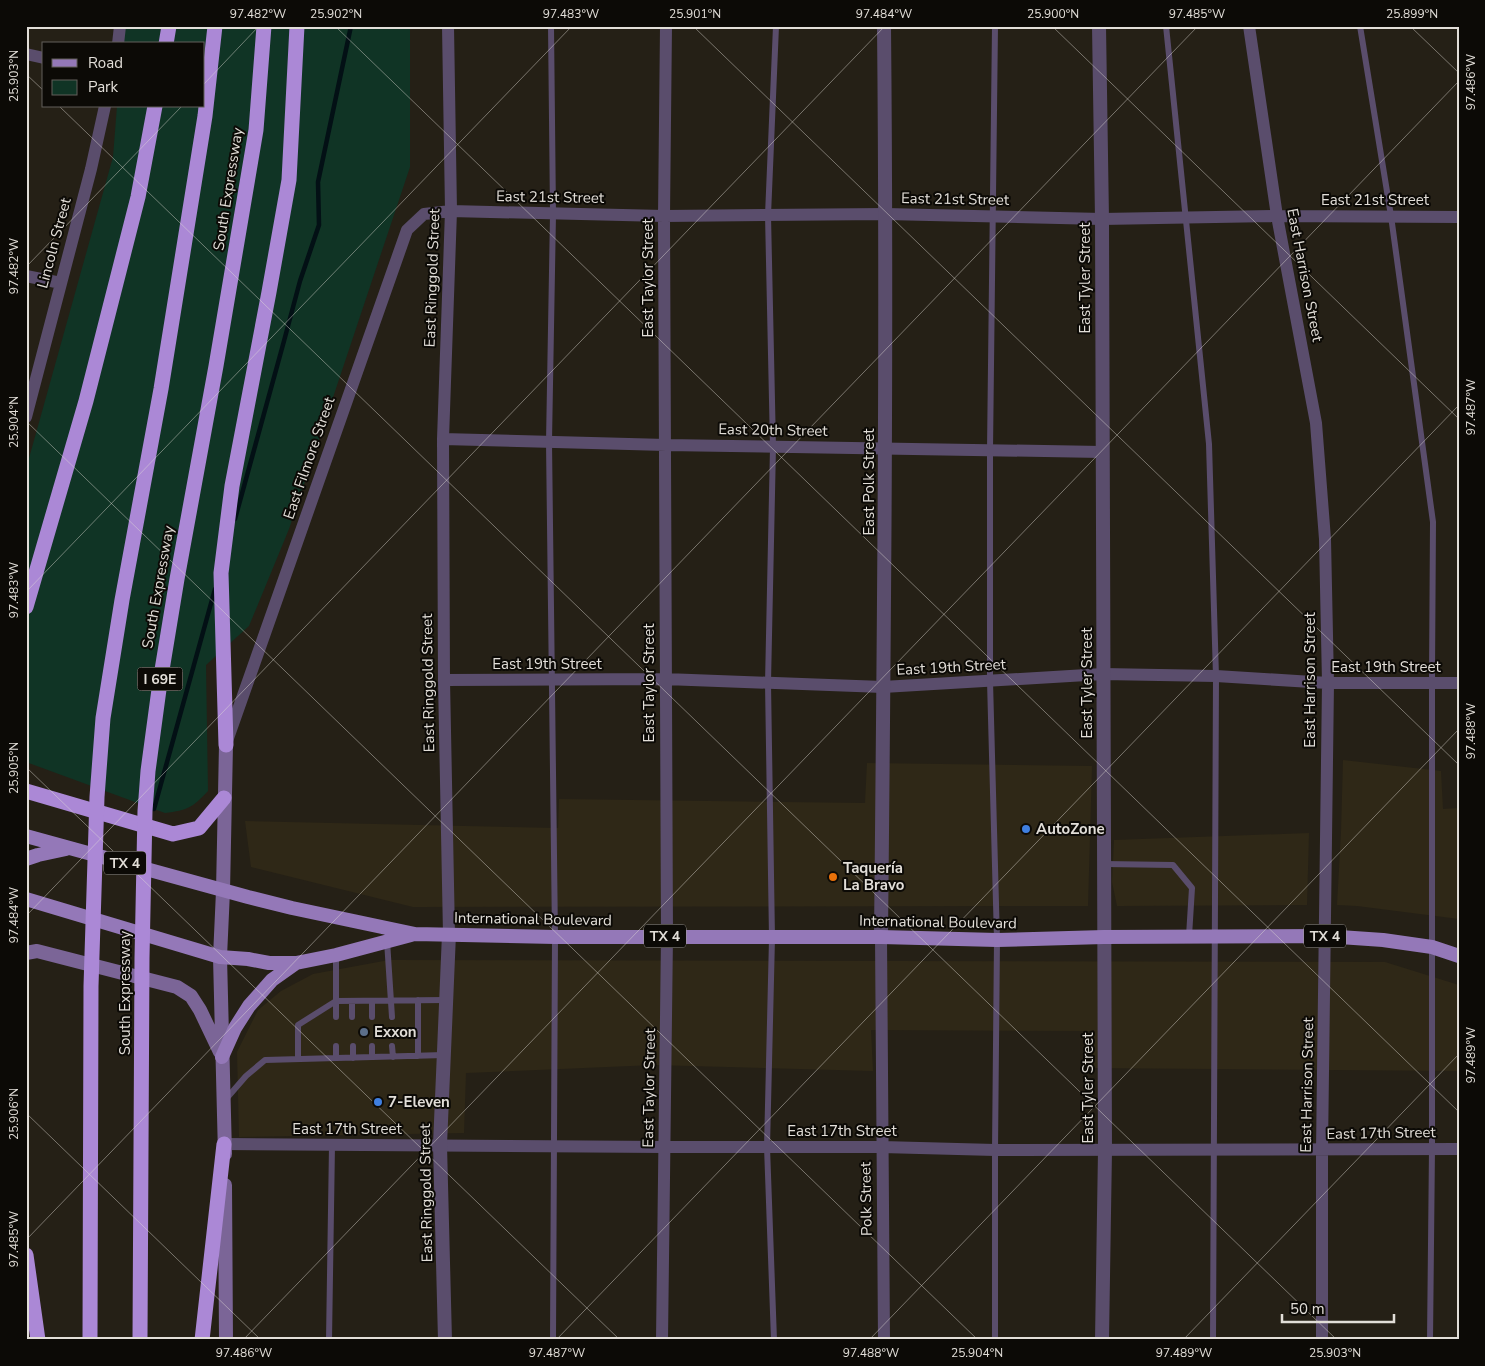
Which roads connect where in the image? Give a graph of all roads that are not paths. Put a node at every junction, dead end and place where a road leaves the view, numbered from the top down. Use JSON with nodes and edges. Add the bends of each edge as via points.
{"nodes":[{"id":1,"x":120,"y":26,"type":"edge"},
{"id":2,"x":169,"y":26,"type":"edge"},
{"id":3,"x":215,"y":26,"type":"edge"},
{"id":4,"x":264,"y":26,"type":"edge"},
{"id":5,"x":298,"y":26,"type":"edge"},
{"id":6,"x":448,"y":26,"type":"edge"},
{"id":7,"x":551,"y":26,"type":"edge"},
{"id":8,"x":666,"y":26,"type":"edge"},
{"id":9,"x":776,"y":26,"type":"edge"},
{"id":10,"x":884,"y":26,"type":"edge"},
{"id":11,"x":995,"y":26,"type":"edge"},
{"id":12,"x":1099,"y":26,"type":"edge"},
{"id":13,"x":1166,"y":26,"type":"edge"},
{"id":14,"x":1249,"y":26,"type":"edge"},
{"id":15,"x":1360,"y":26,"type":"edge"},
{"id":16,"x":118,"y":42,"type":"edge"},
{"id":17,"x":166,"y":42,"type":"edge"},
{"id":18,"x":26,"y":54,"type":"edge"},
{"id":19,"x":42,"y":58,"type":"edge"},
{"id":20,"x":105,"y":108,"type":"edge"},
{"id":21,"x":155,"y":108,"type":"edge"},
{"id":22,"x":450,"y":211,"type":"junction"},
{"id":23,"x":553,"y":214,"type":"junction"},
{"id":24,"x":886,"y":214,"type":"junction"},
{"id":25,"x":768,"y":215,"type":"junction"},
{"id":26,"x":664,"y":216,"type":"junction"},
{"id":27,"x":992,"y":216,"type":"junction"},
{"id":28,"x":1277,"y":216,"type":"junction"},
{"id":29,"x":1391,"y":216,"type":"junction"},
{"id":30,"x":1186,"y":217,"type":"junction"},
{"id":31,"x":1459,"y":217,"type":"edge"},
{"id":32,"x":1102,"y":219,"type":"junction"},
{"id":33,"x":26,"y":276,"type":"edge"},
{"id":34,"x":61,"y":283,"type":"junction"},
{"id":35,"x":26,"y":417,"type":"edge"},
{"id":36,"x":443,"y":439,"type":"junction"},
{"id":37,"x":549,"y":442,"type":"junction"},
{"id":38,"x":666,"y":445,"type":"junction"},
{"id":39,"x":773,"y":447,"type":"junction"},
{"id":40,"x":886,"y":448,"type":"junction"},
{"id":41,"x":990,"y":450,"type":"junction"},
{"id":42,"x":1102,"y":452,"type":"junction"},
{"id":43,"x":26,"y":607,"type":"edge"},
{"id":44,"x":1103,"y":674,"type":"junction"},
{"id":45,"x":1216,"y":676,"type":"junction"},
{"id":46,"x":444,"y":680,"type":"junction"},
{"id":47,"x":553,"y":680,"type":"junction"},
{"id":48,"x":665,"y":680,"type":"junction"},
{"id":49,"x":990,"y":681,"type":"junction"},
{"id":50,"x":768,"y":683,"type":"junction"},
{"id":51,"x":1432,"y":683,"type":"junction"},
{"id":52,"x":1459,"y":683,"type":"edge"},
{"id":53,"x":1328,"y":684,"type":"junction"},
{"id":54,"x":883,"y":687,"type":"junction"},
{"id":55,"x":226,"y":745,"type":"junction"},
{"id":56,"x":26,"y":791,"type":"edge"},
{"id":57,"x":224,"y":798,"type":"junction"},
{"id":58,"x":26,"y":836,"type":"edge"},
{"id":59,"x":69,"y":848,"type":"junction"},
{"id":60,"x":26,"y":859,"type":"edge"},
{"id":61,"x":1104,"y":864,"type":"junction"},
{"id":62,"x":223,"y":891,"type":"junction"},
{"id":63,"x":26,"y":899,"type":"edge"},
{"id":64,"x":414,"y":934,"type":"junction"},
{"id":65,"x":449,"y":934,"type":"junction"},
{"id":66,"x":667,"y":936,"type":"junction"},
{"id":67,"x":1189,"y":936,"type":"junction"},
{"id":68,"x":1214,"y":936,"type":"junction"},
{"id":69,"x":1324,"y":936,"type":"junction"},
{"id":70,"x":555,"y":937,"type":"junction"},
{"id":71,"x":881,"y":937,"type":"junction"},
{"id":72,"x":1104,"y":937,"type":"junction"},
{"id":73,"x":772,"y":938,"type":"junction"},
{"id":74,"x":997,"y":940,"type":"junction"},
{"id":75,"x":387,"y":941,"type":"junction"},
{"id":76,"x":1432,"y":947,"type":"junction"},
{"id":77,"x":26,"y":953,"type":"edge"},
{"id":78,"x":336,"y":955,"type":"junction"},
{"id":79,"x":1459,"y":956,"type":"edge"},
{"id":80,"x":220,"y":957,"type":"junction"},
{"id":81,"x":296,"y":963,"type":"junction"},
{"id":82,"x":418,"y":1000,"type":"junction"},
{"id":83,"x":446,"y":1000,"type":"junction"},
{"id":84,"x":336,"y":1001,"type":"junction"},
{"id":85,"x":352,"y":1001,"type":"junction"},
{"id":86,"x":372,"y":1001,"type":"junction"},
{"id":87,"x":391,"y":1001,"type":"junction"},
{"id":88,"x":336,"y":1017,"type":"dead end"},
{"id":89,"x":352,"y":1017,"type":"dead end"},
{"id":90,"x":372,"y":1017,"type":"dead end"},
{"id":91,"x":392,"y":1017,"type":"dead end"},
{"id":92,"x":336,"y":1046,"type":"dead end"},
{"id":93,"x":353,"y":1046,"type":"dead end"},
{"id":94,"x":372,"y":1046,"type":"dead end"},
{"id":95,"x":392,"y":1046,"type":"dead end"},
{"id":96,"x":444,"y":1055,"type":"junction"},
{"id":97,"x":393,"y":1056,"type":"junction"},
{"id":98,"x":418,"y":1056,"type":"junction"},
{"id":99,"x":222,"y":1057,"type":"junction"},
{"id":100,"x":372,"y":1057,"type":"junction"},
{"id":101,"x":336,"y":1058,"type":"junction"},
{"id":102,"x":353,"y":1058,"type":"junction"},
{"id":103,"x":298,"y":1060,"type":"junction"},
{"id":104,"x":223,"y":1102,"type":"junction"},
{"id":105,"x":224,"y":1144,"type":"junction"},
{"id":106,"x":332,"y":1145,"type":"junction"},
{"id":107,"x":440,"y":1145,"type":"junction"},
{"id":108,"x":554,"y":1146,"type":"junction"},
{"id":109,"x":664,"y":1147,"type":"junction"},
{"id":110,"x":767,"y":1147,"type":"junction"},
{"id":111,"x":882,"y":1147,"type":"junction"},
{"id":112,"x":1432,"y":1148,"type":"junction"},
{"id":113,"x":1459,"y":1149,"type":"edge"},
{"id":114,"x":995,"y":1150,"type":"junction"},
{"id":115,"x":1105,"y":1150,"type":"junction"},
{"id":116,"x":1213,"y":1150,"type":"junction"},
{"id":117,"x":1322,"y":1150,"type":"junction"},
{"id":118,"x":26,"y":1255,"type":"edge"},
{"id":119,"x":38,"y":1340,"type":"edge"},
{"id":120,"x":90,"y":1340,"type":"edge"},
{"id":121,"x":140,"y":1340,"type":"edge"},
{"id":122,"x":202,"y":1340,"type":"edge"},
{"id":123,"x":226,"y":1340,"type":"edge"},
{"id":124,"x":329,"y":1340,"type":"edge"},
{"id":125,"x":445,"y":1340,"type":"edge"},
{"id":126,"x":553,"y":1340,"type":"edge"},
{"id":127,"x":662,"y":1340,"type":"edge"},
{"id":128,"x":774,"y":1340,"type":"edge"},
{"id":129,"x":884,"y":1340,"type":"edge"},
{"id":130,"x":995,"y":1340,"type":"edge"},
{"id":131,"x":1102,"y":1340,"type":"edge"},
{"id":132,"x":1212,"y":1340,"type":"edge"},
{"id":133,"x":1322,"y":1340,"type":"edge"},
{"id":134,"x":1430,"y":1340,"type":"edge"}],
"edges":[{"from":1,"to":16,"type":"street"},
{"from":2,"to":17,"type":"highway"},
{"from":3,"to":120,"type":"highway","bridge":true,"via":[[202,136],[161,390],[103,718],[91,986]]},
{"from":4,"to":121,"type":"highway","name":"South Expressway","number":"I 69E","bridge":true,"via":[[256,130],[175,588],[148,771],[142,958]]},
{"from":5,"to":55,"type":"highway","via":[[289,180],[232,486],[220,573]]},
{"from":6,"to":22,"type":"street","name":"East Ringgold Street"},
{"from":7,"to":23,"type":"lane"},
{"from":8,"to":26,"type":"street","name":"East Taylor Street"},
{"from":9,"to":25,"type":"lane"},
{"from":10,"to":24,"type":"street","name":"East Polk Street"},
{"from":11,"to":27,"type":"lane"},
{"from":12,"to":32,"type":"street","name":"East Tyler Street"},
{"from":13,"to":30,"type":"lane"},
{"from":14,"to":28,"type":"street","name":"East Harrison Street"},
{"from":15,"to":29,"type":"lane"},
{"from":18,"to":19,"type":"street"},
{"from":20,"to":34,"type":"street","name":"Lincoln Street"},
{"from":21,"to":43,"type":"highway","via":[[138,197],[88,392]]},
{"from":22,"to":23,"type":"street","name":"East 21st Street"},
{"from":22,"to":36,"type":"street","name":"East Ringgold Street"},
{"from":22,"to":55,"type":"street","name":"East Filmore Street","via":[[424,214],[407,230]]},
{"from":23,"to":26,"type":"street","name":"East 21st Street"},
{"from":23,"to":37,"type":"lane"},
{"from":24,"to":25,"type":"street","name":"East 21st Street"},
{"from":24,"to":27,"type":"street","name":"East 21st Street"},
{"from":24,"to":40,"type":"street","name":"East Polk Street"},
{"from":25,"to":26,"type":"street","name":"East 21st Street"},
{"from":25,"to":39,"type":"lane"},
{"from":26,"to":38,"type":"street","name":"East Taylor Street"},
{"from":27,"to":32,"type":"street","name":"East 21st Street"},
{"from":27,"to":41,"type":"lane"},
{"from":28,"to":29,"type":"street","name":"East 21st Street"},
{"from":28,"to":30,"type":"street","name":"East 21st Street"},
{"from":28,"to":53,"type":"street","name":"East Harrison Street","via":[[1316,423],[1325,539]]},
{"from":29,"to":31,"type":"street","name":"East 21st Street"},
{"from":29,"to":51,"type":"lane","via":[[1433,522]]},
{"from":30,"to":32,"type":"street","name":"East 21st Street"},
{"from":30,"to":45,"type":"lane","via":[[1209,444]]},
{"from":32,"to":42,"type":"street","name":"East Tyler Street"},
{"from":33,"to":34,"type":"street"},
{"from":34,"to":35,"type":"street","name":"Lincoln Street"},
{"from":36,"to":37,"type":"street","name":"East 20th Street"},
{"from":36,"to":46,"type":"street","name":"East Ringgold Street"},
{"from":37,"to":38,"type":"street","name":"East 20th Street"},
{"from":37,"to":47,"type":"lane"},
{"from":38,"to":39,"type":"street","name":"East 20th Street"},
{"from":38,"to":48,"type":"street","name":"East Taylor Street"},
{"from":39,"to":40,"type":"street","name":"East 20th Street"},
{"from":39,"to":50,"type":"lane"},
{"from":40,"to":41,"type":"street","name":"East 20th Street"},
{"from":40,"to":54,"type":"street","name":"East Polk Street"},
{"from":41,"to":42,"type":"street","name":"East 20th Street"},
{"from":41,"to":49,"type":"lane"},
{"from":42,"to":44,"type":"street","name":"East Tyler Street"},
{"from":44,"to":45,"type":"street","name":"East 19th Street"},
{"from":44,"to":49,"type":"street","name":"East 19th Street"},
{"from":44,"to":61,"type":"street","name":"East Tyler Street"},
{"from":45,"to":53,"type":"street","name":"East 19th Street"},
{"from":45,"to":68,"type":"lane"},
{"from":46,"to":47,"type":"street","name":"East 19th Street"},
{"from":46,"to":65,"type":"street","name":"East Ringgold Street"},
{"from":47,"to":48,"type":"street","name":"East 19th Street"},
{"from":47,"to":70,"type":"lane"},
{"from":48,"to":50,"type":"street","name":"East 19th Street"},
{"from":48,"to":66,"type":"street","name":"East Taylor Street"},
{"from":49,"to":54,"type":"street","name":"East 19th Street"},
{"from":49,"to":74,"type":"lane"},
{"from":50,"to":54,"type":"street","name":"East 19th Street"},
{"from":50,"to":73,"type":"lane"},
{"from":51,"to":52,"type":"street","name":"East 19th Street"},
{"from":51,"to":53,"type":"street","name":"East 19th Street"},
{"from":51,"to":76,"type":"lane"},
{"from":53,"to":69,"type":"street","name":"East Harrison Street"},
{"from":54,"to":71,"type":"street","name":"East Polk Street"},
{"from":55,"to":57,"type":"main road"},
{"from":56,"to":57,"type":"highway","via":[[173,834],[198,828]]},
{"from":57,"to":62,"type":"main road"},
{"from":58,"to":59,"type":"main road","name":"International Boulevard","number":"TX 4"},
{"from":59,"to":60,"type":"main road"},
{"from":59,"to":62,"type":"main road","name":"International Boulevard","number":"TX 4"},
{"from":61,"to":67,"type":"lane","via":[[1173,865],[1192,888]]},
{"from":61,"to":72,"type":"street","name":"East Tyler Street"},
{"from":62,"to":64,"type":"main road","name":"International Boulevard","number":"TX 4"},
{"from":62,"to":80,"type":"main road"},
{"from":63,"to":80,"type":"main road","name":"International Boulevard","number":"TX 4"},
{"from":64,"to":65,"type":"main road","name":"International Boulevard","number":"TX 4"},
{"from":64,"to":75,"type":"main road","name":"International Boulevard","number":"TX 4"},
{"from":65,"to":70,"type":"main road","name":"International Boulevard","number":"TX 4"},
{"from":65,"to":83,"type":"street","name":"East Ringgold Street"},
{"from":66,"to":70,"type":"main road","name":"International Boulevard","number":"TX 4"},
{"from":66,"to":73,"type":"main road","name":"International Boulevard","number":"TX 4"},
{"from":66,"to":109,"type":"street","name":"East Taylor Street"},
{"from":67,"to":68,"type":"main road","name":"International Boulevard","number":"TX 4"},
{"from":67,"to":72,"type":"main road","name":"International Boulevard","number":"TX 4"},
{"from":68,"to":69,"type":"main road","name":"International Boulevard","number":"TX 4"},
{"from":68,"to":116,"type":"lane"},
{"from":69,"to":76,"type":"main road","name":"International Boulevard","number":"TX 4"},
{"from":69,"to":117,"type":"street","name":"East Harrison Street"},
{"from":70,"to":108,"type":"lane"},
{"from":71,"to":73,"type":"main road","name":"International Boulevard","number":"TX 4"},
{"from":71,"to":74,"type":"main road","name":"International Boulevard","number":"TX 4"},
{"from":71,"to":111,"type":"street","name":"Polk Street"},
{"from":72,"to":74,"type":"main road","name":"International Boulevard","number":"TX 4"},
{"from":72,"to":115,"type":"street","name":"East Tyler Street"},
{"from":73,"to":110,"type":"lane"},
{"from":74,"to":114,"type":"lane"},
{"from":75,"to":78,"type":"main road","name":"International Boulevard","number":"TX 4"},
{"from":75,"to":87,"type":"lane"},
{"from":76,"to":79,"type":"main road","name":"International Boulevard","number":"TX 4"},
{"from":76,"to":112,"type":"lane"},
{"from":77,"to":99,"type":"main road","via":[[37,951],[177,988],[191,996]]},
{"from":78,"to":81,"type":"main road","name":"International Boulevard","number":"TX 4"},
{"from":78,"to":84,"type":"lane"},
{"from":80,"to":81,"type":"main road","name":"International Boulevard","number":"TX 4"},
{"from":80,"to":99,"type":"main road"},
{"from":81,"to":99,"type":"main road","via":[[272,980],[249,1006]]},
{"from":82,"to":83,"type":"lane"},
{"from":82,"to":87,"type":"lane"},
{"from":82,"to":98,"type":"lane"},
{"from":83,"to":96,"type":"street","name":"East Ringgold Street"},
{"from":84,"to":85,"type":"lane"},
{"from":84,"to":88,"type":"lane"},
{"from":84,"to":103,"type":"lane","via":[[298,1025]]},
{"from":85,"to":86,"type":"lane"},
{"from":85,"to":89,"type":"lane"},
{"from":86,"to":87,"type":"lane"},
{"from":86,"to":90,"type":"lane"},
{"from":87,"to":91,"type":"lane"},
{"from":92,"to":101,"type":"lane"},
{"from":93,"to":102,"type":"lane"},
{"from":94,"to":100,"type":"lane"},
{"from":95,"to":97,"type":"lane"},
{"from":96,"to":98,"type":"lane"},
{"from":96,"to":107,"type":"street","name":"East Ringgold Street"},
{"from":97,"to":98,"type":"lane"},
{"from":97,"to":100,"type":"lane"},
{"from":99,"to":104,"type":"main road"},
{"from":100,"to":102,"type":"lane"},
{"from":101,"to":102,"type":"lane"},
{"from":101,"to":103,"type":"lane"},
{"from":103,"to":104,"type":"lane","via":[[265,1060]]},
{"from":104,"to":105,"type":"main road"},
{"from":105,"to":106,"type":"street","name":"East 17th Street"},
{"from":105,"to":122,"type":"highway"},
{"from":105,"to":123,"type":"main road"},
{"from":106,"to":107,"type":"street","name":"East 17th Street"},
{"from":106,"to":124,"type":"lane"},
{"from":107,"to":108,"type":"street","name":"East 17th Street"},
{"from":107,"to":125,"type":"street","name":"East Ringgold Street"},
{"from":108,"to":109,"type":"street","name":"East 17th Street"},
{"from":108,"to":126,"type":"lane"},
{"from":109,"to":110,"type":"street","name":"East 17th Street"},
{"from":109,"to":127,"type":"street","name":"East Taylor Street"},
{"from":110,"to":111,"type":"street","name":"East 17th Street"},
{"from":110,"to":128,"type":"lane"},
{"from":111,"to":114,"type":"street","name":"East 17th Street"},
{"from":111,"to":129,"type":"street","name":"Polk Street"},
{"from":112,"to":113,"type":"street","name":"East 17th Street"},
{"from":112,"to":117,"type":"street","name":"East 17th Street"},
{"from":112,"to":134,"type":"lane"},
{"from":114,"to":115,"type":"street","name":"East 17th Street"},
{"from":114,"to":130,"type":"lane"},
{"from":115,"to":116,"type":"street","name":"East 17th Street"},
{"from":115,"to":131,"type":"street","name":"East Tyler Street"},
{"from":116,"to":117,"type":"street","name":"East 17th Street"},
{"from":116,"to":132,"type":"lane"},
{"from":117,"to":133,"type":"street","name":"East Harrison Street"},
{"from":118,"to":119,"type":"highway"}]}
